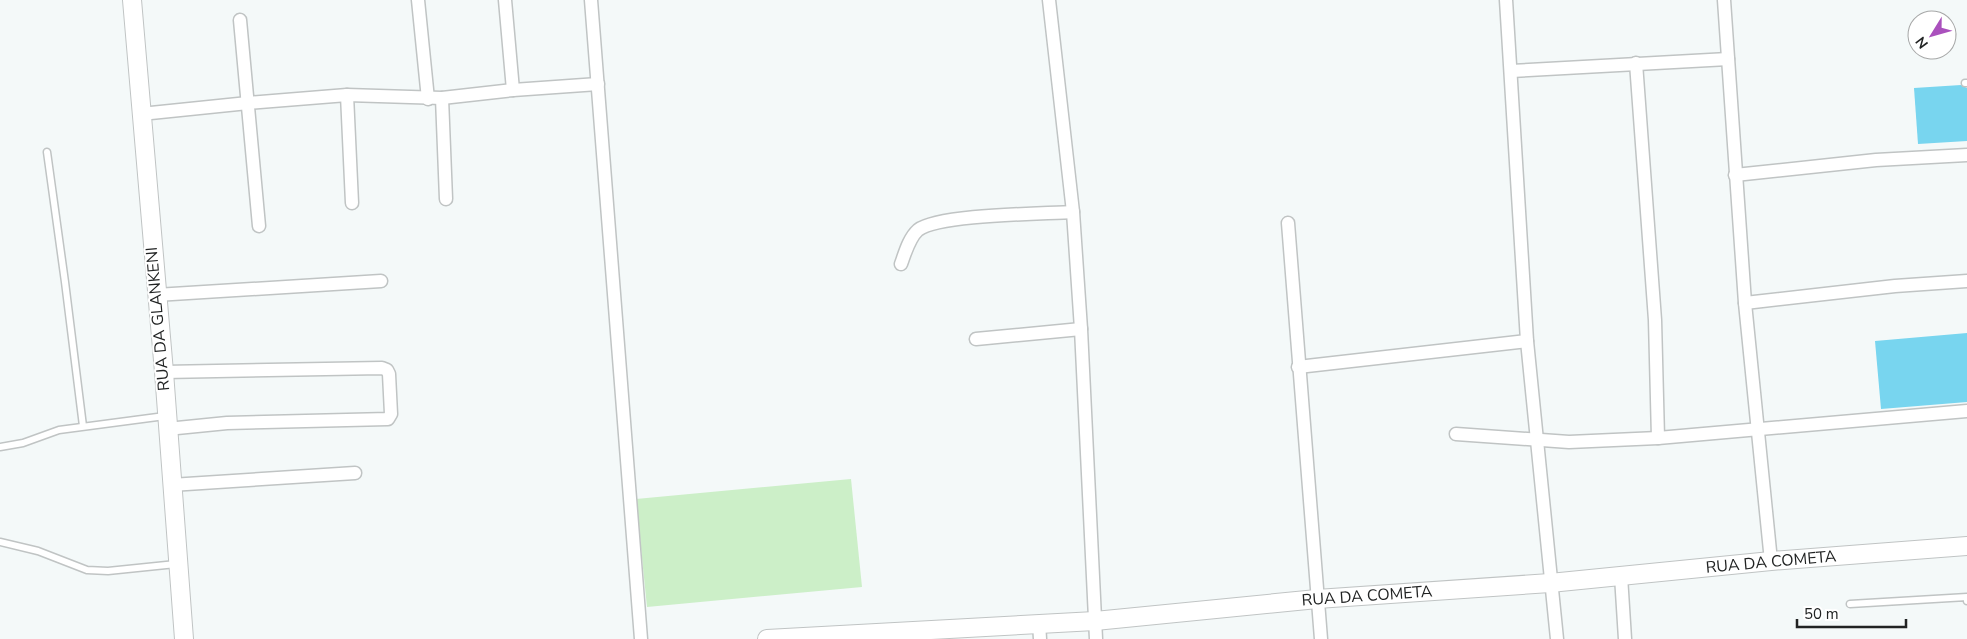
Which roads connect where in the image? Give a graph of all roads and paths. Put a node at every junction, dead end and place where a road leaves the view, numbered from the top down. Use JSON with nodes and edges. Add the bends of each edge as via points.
{"nodes":[{"id":1,"x":132,"y":0,"type":"edge"},
{"id":2,"x":418,"y":0,"type":"edge"},
{"id":3,"x":505,"y":0,"type":"edge"},
{"id":4,"x":591,"y":0,"type":"edge"},
{"id":5,"x":1049,"y":0,"type":"edge"},
{"id":6,"x":1506,"y":0,"type":"edge"},
{"id":7,"x":1724,"y":0,"type":"edge"},
{"id":8,"x":240,"y":20,"type":"dead end"},
{"id":9,"x":1728,"y":58,"type":"junction"},
{"id":10,"x":1636,"y":63,"type":"junction"},
{"id":11,"x":1511,"y":71,"type":"junction"},
{"id":12,"x":598,"y":84,"type":"junction"},
{"id":13,"x":513,"y":90,"type":"junction"},
{"id":14,"x":347,"y":95,"type":"junction"},
{"id":15,"x":442,"y":98,"type":"junction"},
{"id":16,"x":428,"y":99,"type":"junction"},
{"id":17,"x":248,"y":103,"type":"junction"},
{"id":18,"x":142,"y":114,"type":"junction"},
{"id":19,"x":47,"y":152,"type":"dead end"},
{"id":20,"x":1967,"y":155,"type":"edge"},
{"id":21,"x":1736,"y":175,"type":"junction"},
{"id":22,"x":446,"y":199,"type":"dead end"},
{"id":23,"x":352,"y":202,"type":"dead end"},
{"id":24,"x":1073,"y":212,"type":"junction"},
{"id":25,"x":1288,"y":223,"type":"dead end"},
{"id":26,"x":259,"y":226,"type":"dead end"},
{"id":27,"x":901,"y":264,"type":"dead end"},
{"id":28,"x":381,"y":281,"type":"dead end"},
{"id":29,"x":1967,"y":281,"type":"edge"},
{"id":30,"x":156,"y":295,"type":"junction"},
{"id":31,"x":1746,"y":303,"type":"junction"},
{"id":32,"x":1081,"y":329,"type":"junction"},
{"id":33,"x":976,"y":339,"type":"dead end"},
{"id":34,"x":1527,"y":341,"type":"junction"},
{"id":35,"x":1298,"y":367,"type":"junction"},
{"id":36,"x":164,"y":372,"type":"junction"},
{"id":37,"x":1967,"y":410,"type":"edge"},
{"id":38,"x":166,"y":422,"type":"junction"},
{"id":39,"x":83,"y":426,"type":"junction"},
{"id":40,"x":1758,"y":428,"type":"junction"},
{"id":41,"x":1456,"y":434,"type":"dead end"},
{"id":42,"x":1658,"y":438,"type":"junction"},
{"id":43,"x":1537,"y":441,"type":"junction"},
{"id":44,"x":0,"y":447,"type":"edge"},
{"id":45,"x":355,"y":473,"type":"dead end"},
{"id":46,"x":171,"y":485,"type":"junction"},
{"id":47,"x":0,"y":542,"type":"edge"},
{"id":48,"x":1967,"y":546,"type":"edge"},
{"id":49,"x":1771,"y":561,"type":"junction"},
{"id":50,"x":178,"y":564,"type":"junction"},
{"id":51,"x":1621,"y":576,"type":"junction"},
{"id":52,"x":1550,"y":583,"type":"junction"},
{"id":53,"x":1317,"y":599,"type":"junction"},
{"id":54,"x":1967,"y":601,"type":"edge"},
{"id":55,"x":1850,"y":604,"type":"dead end"},
{"id":56,"x":1095,"y":620,"type":"junction"},
{"id":57,"x":1039,"y":631,"type":"edge"},
{"id":58,"x":955,"y":634,"type":"edge"},
{"id":59,"x":873,"y":636,"type":"edge"},
{"id":60,"x":184,"y":639,"type":"edge"},
{"id":61,"x":641,"y":639,"type":"edge"},
{"id":62,"x":767,"y":639,"type":"edge"},
{"id":63,"x":1096,"y":639,"type":"edge"},
{"id":64,"x":1321,"y":639,"type":"edge"},
{"id":65,"x":1557,"y":639,"type":"edge"},
{"id":66,"x":1625,"y":639,"type":"edge"}],
"edges":[{"from":1,"to":18,"type":"street","name":"RUA DA GLANKENI"},
{"from":2,"to":16,"type":"street"},
{"from":3,"to":13,"type":"street"},
{"from":4,"to":12,"type":"street"},
{"from":5,"to":24,"type":"street"},
{"from":6,"to":11,"type":"street"},
{"from":7,"to":9,"type":"street"},
{"from":8,"to":17,"type":"street"},
{"from":9,"to":10,"type":"street"},
{"from":9,"to":21,"type":"street"},
{"from":10,"to":11,"type":"street"},
{"from":10,"to":42,"type":"street","via":[[1655,320]]},
{"from":11,"to":34,"type":"street"},
{"from":12,"to":13,"type":"street"},
{"from":12,"to":61,"type":"street"},
{"from":13,"to":15,"type":"street"},
{"from":14,"to":16,"type":"street"},
{"from":14,"to":17,"type":"street"},
{"from":14,"to":23,"type":"street"},
{"from":15,"to":16,"type":"street"},
{"from":15,"to":22,"type":"street"},
{"from":17,"to":18,"type":"street"},
{"from":17,"to":26,"type":"street"},
{"from":18,"to":30,"type":"street","name":"RUA DA GLANKENI"},
{"from":19,"to":39,"type":"lane"},
{"from":20,"to":21,"type":"street","via":[[1876,160]]},
{"from":21,"to":31,"type":"street"},
{"from":24,"to":27,"type":"street","via":[[933,222],[918,231],[909,243]]},
{"from":24,"to":32,"type":"street"},
{"from":25,"to":35,"type":"street"},
{"from":28,"to":30,"type":"street"},
{"from":29,"to":31,"type":"street"},
{"from":30,"to":36,"type":"street","name":"RUA DA GLANKENI"},
{"from":31,"to":40,"type":"street"},
{"from":32,"to":33,"type":"street"},
{"from":32,"to":56,"type":"street"},
{"from":34,"to":35,"type":"street"},
{"from":34,"to":43,"type":"street"},
{"from":35,"to":53,"type":"street"},
{"from":36,"to":38,"type":"street","name":"RUA DA GLANKENI"},
{"from":36,"to":38,"type":"street","via":[[382,368],[389,374],[391,414],[388,419]]},
{"from":37,"to":40,"type":"street"},
{"from":38,"to":39,"type":"lane"},
{"from":38,"to":46,"type":"street","name":"RUA DA GLANKENI"},
{"from":39,"to":44,"type":"lane"},
{"from":40,"to":42,"type":"street"},
{"from":40,"to":49,"type":"street"},
{"from":41,"to":43,"type":"street"},
{"from":42,"to":43,"type":"street"},
{"from":43,"to":52,"type":"street"},
{"from":45,"to":46,"type":"street"},
{"from":46,"to":50,"type":"street","name":"RUA DA GLANKENI"},
{"from":47,"to":50,"type":"lane","via":[[38,551],[87,570]]},
{"from":48,"to":49,"type":"street","name":"RUA DA COMETA"},
{"from":49,"to":51,"type":"street","name":"RUA DA COMETA"},
{"from":50,"to":60,"type":"street","name":"RUA DA GLANKENI"},
{"from":51,"to":52,"type":"street","name":"RUA DA COMETA"},
{"from":51,"to":66,"type":"street"},
{"from":52,"to":53,"type":"street","name":"RUA DA COMETA"},
{"from":52,"to":65,"type":"street"},
{"from":53,"to":56,"type":"street","name":"RUA DA COMETA"},
{"from":53,"to":64,"type":"street"},
{"from":54,"to":55,"type":"lane","via":[[1967,597]]},
{"from":56,"to":57,"type":"street","name":"RUA DA COMETA"},
{"from":56,"to":63,"type":"street"},
{"from":57,"to":58,"type":"street","name":"RUA DA COMETA"},
{"from":58,"to":59,"type":"street","name":"RUA DA COMETA"},
{"from":59,"to":62,"type":"street","name":"RUA DA COMETA"}]}
